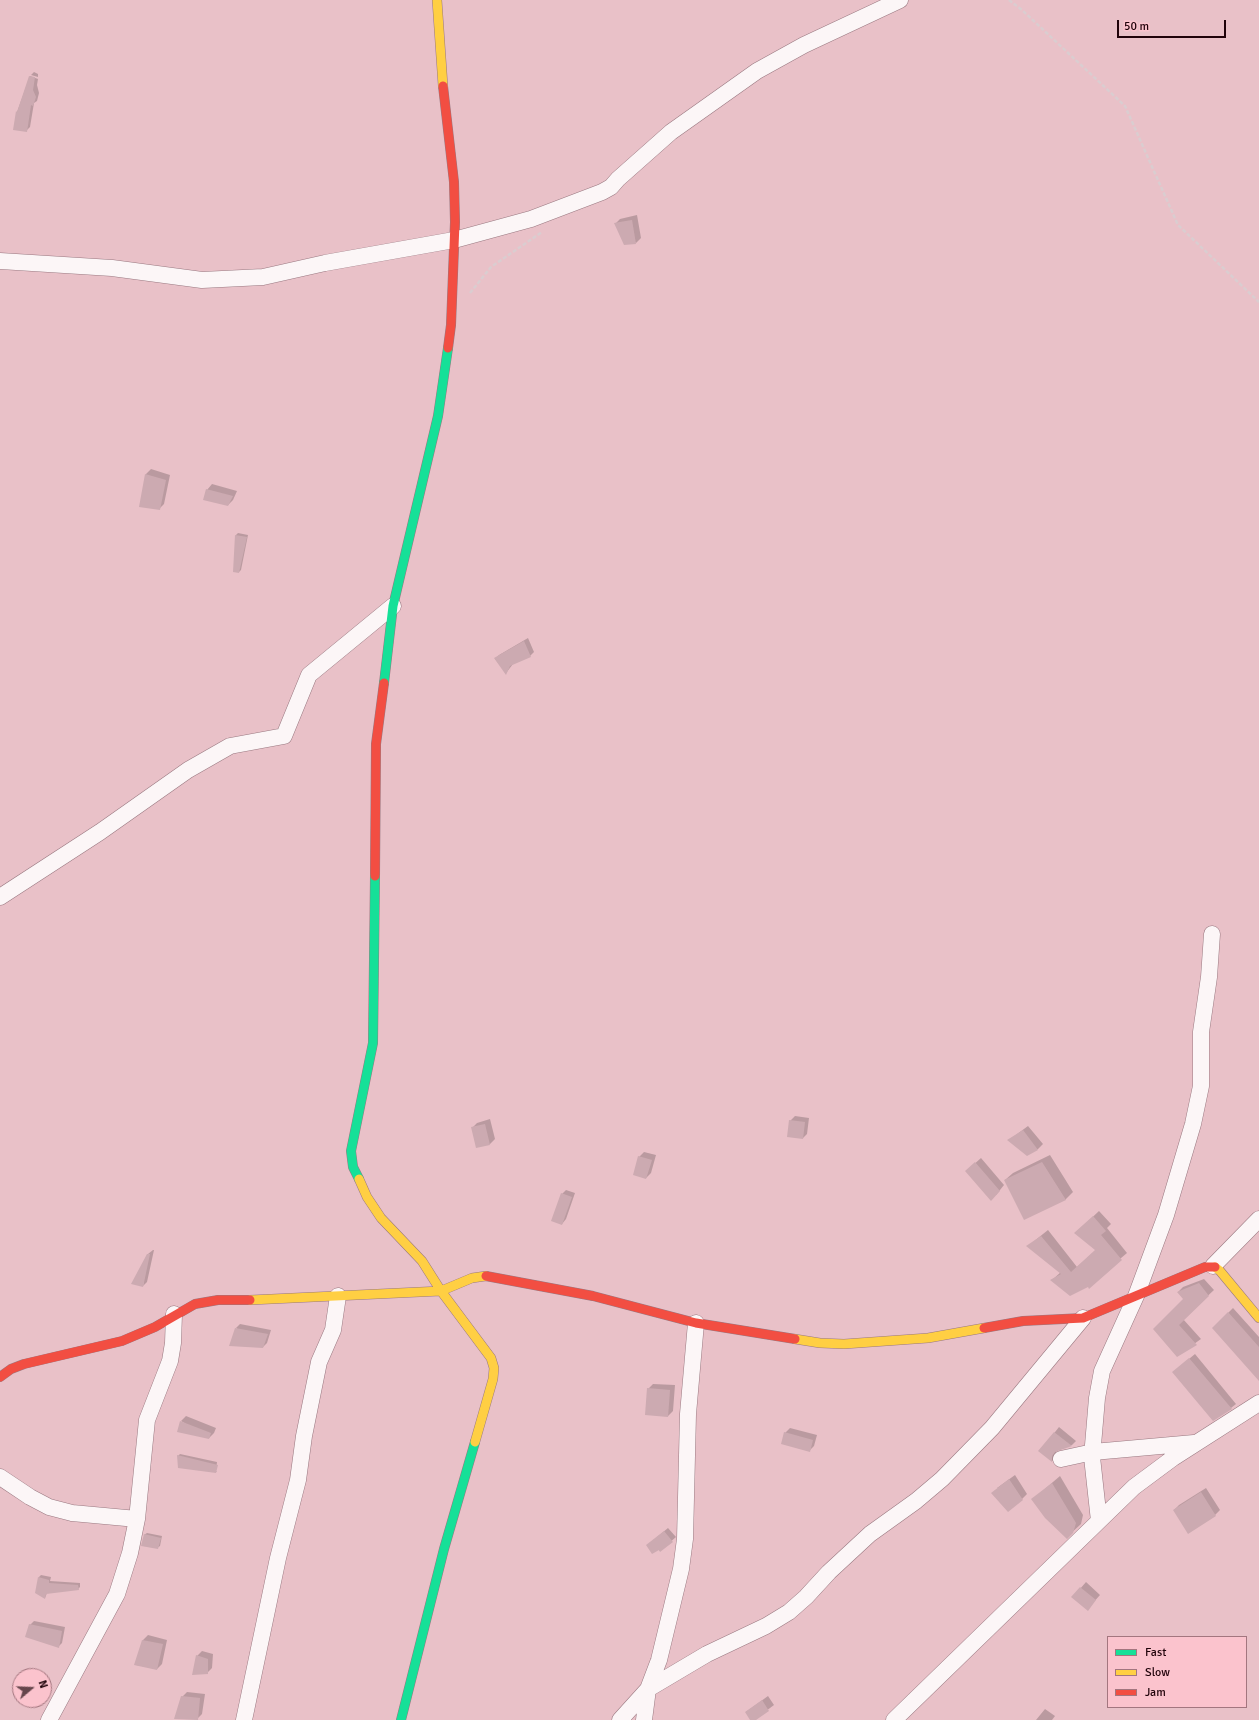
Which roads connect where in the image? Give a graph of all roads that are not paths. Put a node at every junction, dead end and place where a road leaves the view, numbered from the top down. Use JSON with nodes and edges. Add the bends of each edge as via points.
{"nodes":[{"id":1,"x":437,"y":0,"type":"edge"},
{"id":2,"x":900,"y":0,"type":"edge"},
{"id":3,"x":454,"y":240,"type":"junction"},
{"id":4,"x":0,"y":261,"type":"edge"},
{"id":5,"x":393,"y":606,"type":"junction"},
{"id":6,"x":0,"y":897,"type":"edge"},
{"id":7,"x":1212,"y":934,"type":"dead end"},
{"id":8,"x":1259,"y":1219,"type":"edge"},
{"id":9,"x":1213,"y":1266,"type":"junction"},
{"id":10,"x":440,"y":1291,"type":"junction"},
{"id":11,"x":338,"y":1296,"type":"junction"},
{"id":12,"x":1136,"y":1296,"type":"junction"},
{"id":13,"x":174,"y":1314,"type":"junction"},
{"id":14,"x":1083,"y":1318,"type":"junction"},
{"id":15,"x":1259,"y":1318,"type":"edge"},
{"id":16,"x":696,"y":1323,"type":"junction"},
{"id":17,"x":0,"y":1377,"type":"edge"},
{"id":18,"x":1259,"y":1403,"type":"edge"},
{"id":19,"x":1197,"y":1443,"type":"junction"},
{"id":20,"x":1093,"y":1452,"type":"junction"},
{"id":21,"x":1061,"y":1459,"type":"dead end"},
{"id":22,"x":0,"y":1477,"type":"edge"},
{"id":23,"x":137,"y":1519,"type":"junction"},
{"id":24,"x":1099,"y":1521,"type":"junction"},
{"id":25,"x":648,"y":1689,"type":"junction"},
{"id":26,"x":48,"y":1720,"type":"edge"},
{"id":27,"x":244,"y":1720,"type":"edge"},
{"id":28,"x":400,"y":1720,"type":"edge"},
{"id":29,"x":620,"y":1720,"type":"edge"},
{"id":30,"x":644,"y":1720,"type":"edge"},
{"id":31,"x":894,"y":1720,"type":"edge"}],
"edges":[{"from":1,"to":3,"type":"street","via":[[454,182]]},
{"from":2,"to":3,"type":"street","via":[[804,45],[756,71],[671,132],[611,187],[602,192],[531,219]]},
{"from":3,"to":4,"type":"street","via":[[263,277],[202,280],[112,268]]},
{"from":3,"to":5,"type":"street","via":[[451,325],[438,416]]},
{"from":5,"to":6,"type":"street","via":[[309,675],[284,736],[230,746],[188,770],[100,832]]},
{"from":5,"to":10,"type":"street","via":[[376,744],[373,1043],[351,1151],[353,1168],[367,1197],[381,1218],[422,1261]]},
{"from":7,"to":12,"type":"street","via":[[1201,1032],[1201,1086],[1193,1124],[1166,1215]]},
{"from":8,"to":9,"type":"street"},
{"from":9,"to":12,"type":"street"},
{"from":9,"to":15,"type":"street"},
{"from":10,"to":11,"type":"street"},
{"from":10,"to":16,"type":"street","via":[[472,1278],[487,1276],[593,1296]]},
{"from":10,"to":28,"type":"street","via":[[491,1358],[494,1368],[493,1379],[444,1549]]},
{"from":11,"to":13,"type":"street","via":[[218,1300],[195,1304]]},
{"from":11,"to":27,"type":"street","via":[[333,1330],[319,1362],[298,1480],[278,1558]]},
{"from":12,"to":14,"type":"street"},
{"from":12,"to":20,"type":"street","via":[[1102,1371]]},
{"from":13,"to":17,"type":"street","via":[[155,1327],[122,1341],[24,1364]]},
{"from":13,"to":23,"type":"street","via":[[174,1343],[170,1361],[147,1420]]},
{"from":14,"to":16,"type":"street","via":[[1024,1321],[928,1338],[844,1344],[820,1343]]},
{"from":14,"to":25,"type":"street","via":[[992,1428],[942,1479],[870,1534],[789,1612],[707,1654]]},
{"from":16,"to":25,"type":"street","via":[[688,1414],[681,1569],[659,1660]]},
{"from":18,"to":19,"type":"street"},
{"from":19,"to":20,"type":"street"},
{"from":19,"to":24,"type":"street","via":[[1134,1487]]},
{"from":20,"to":21,"type":"street"},
{"from":20,"to":24,"type":"street"},
{"from":22,"to":23,"type":"street","via":[[49,1507],[72,1513]]},
{"from":23,"to":26,"type":"street","via":[[117,1594]]},
{"from":24,"to":31,"type":"street"},
{"from":25,"to":29,"type":"street"},
{"from":25,"to":30,"type":"street"}]}
